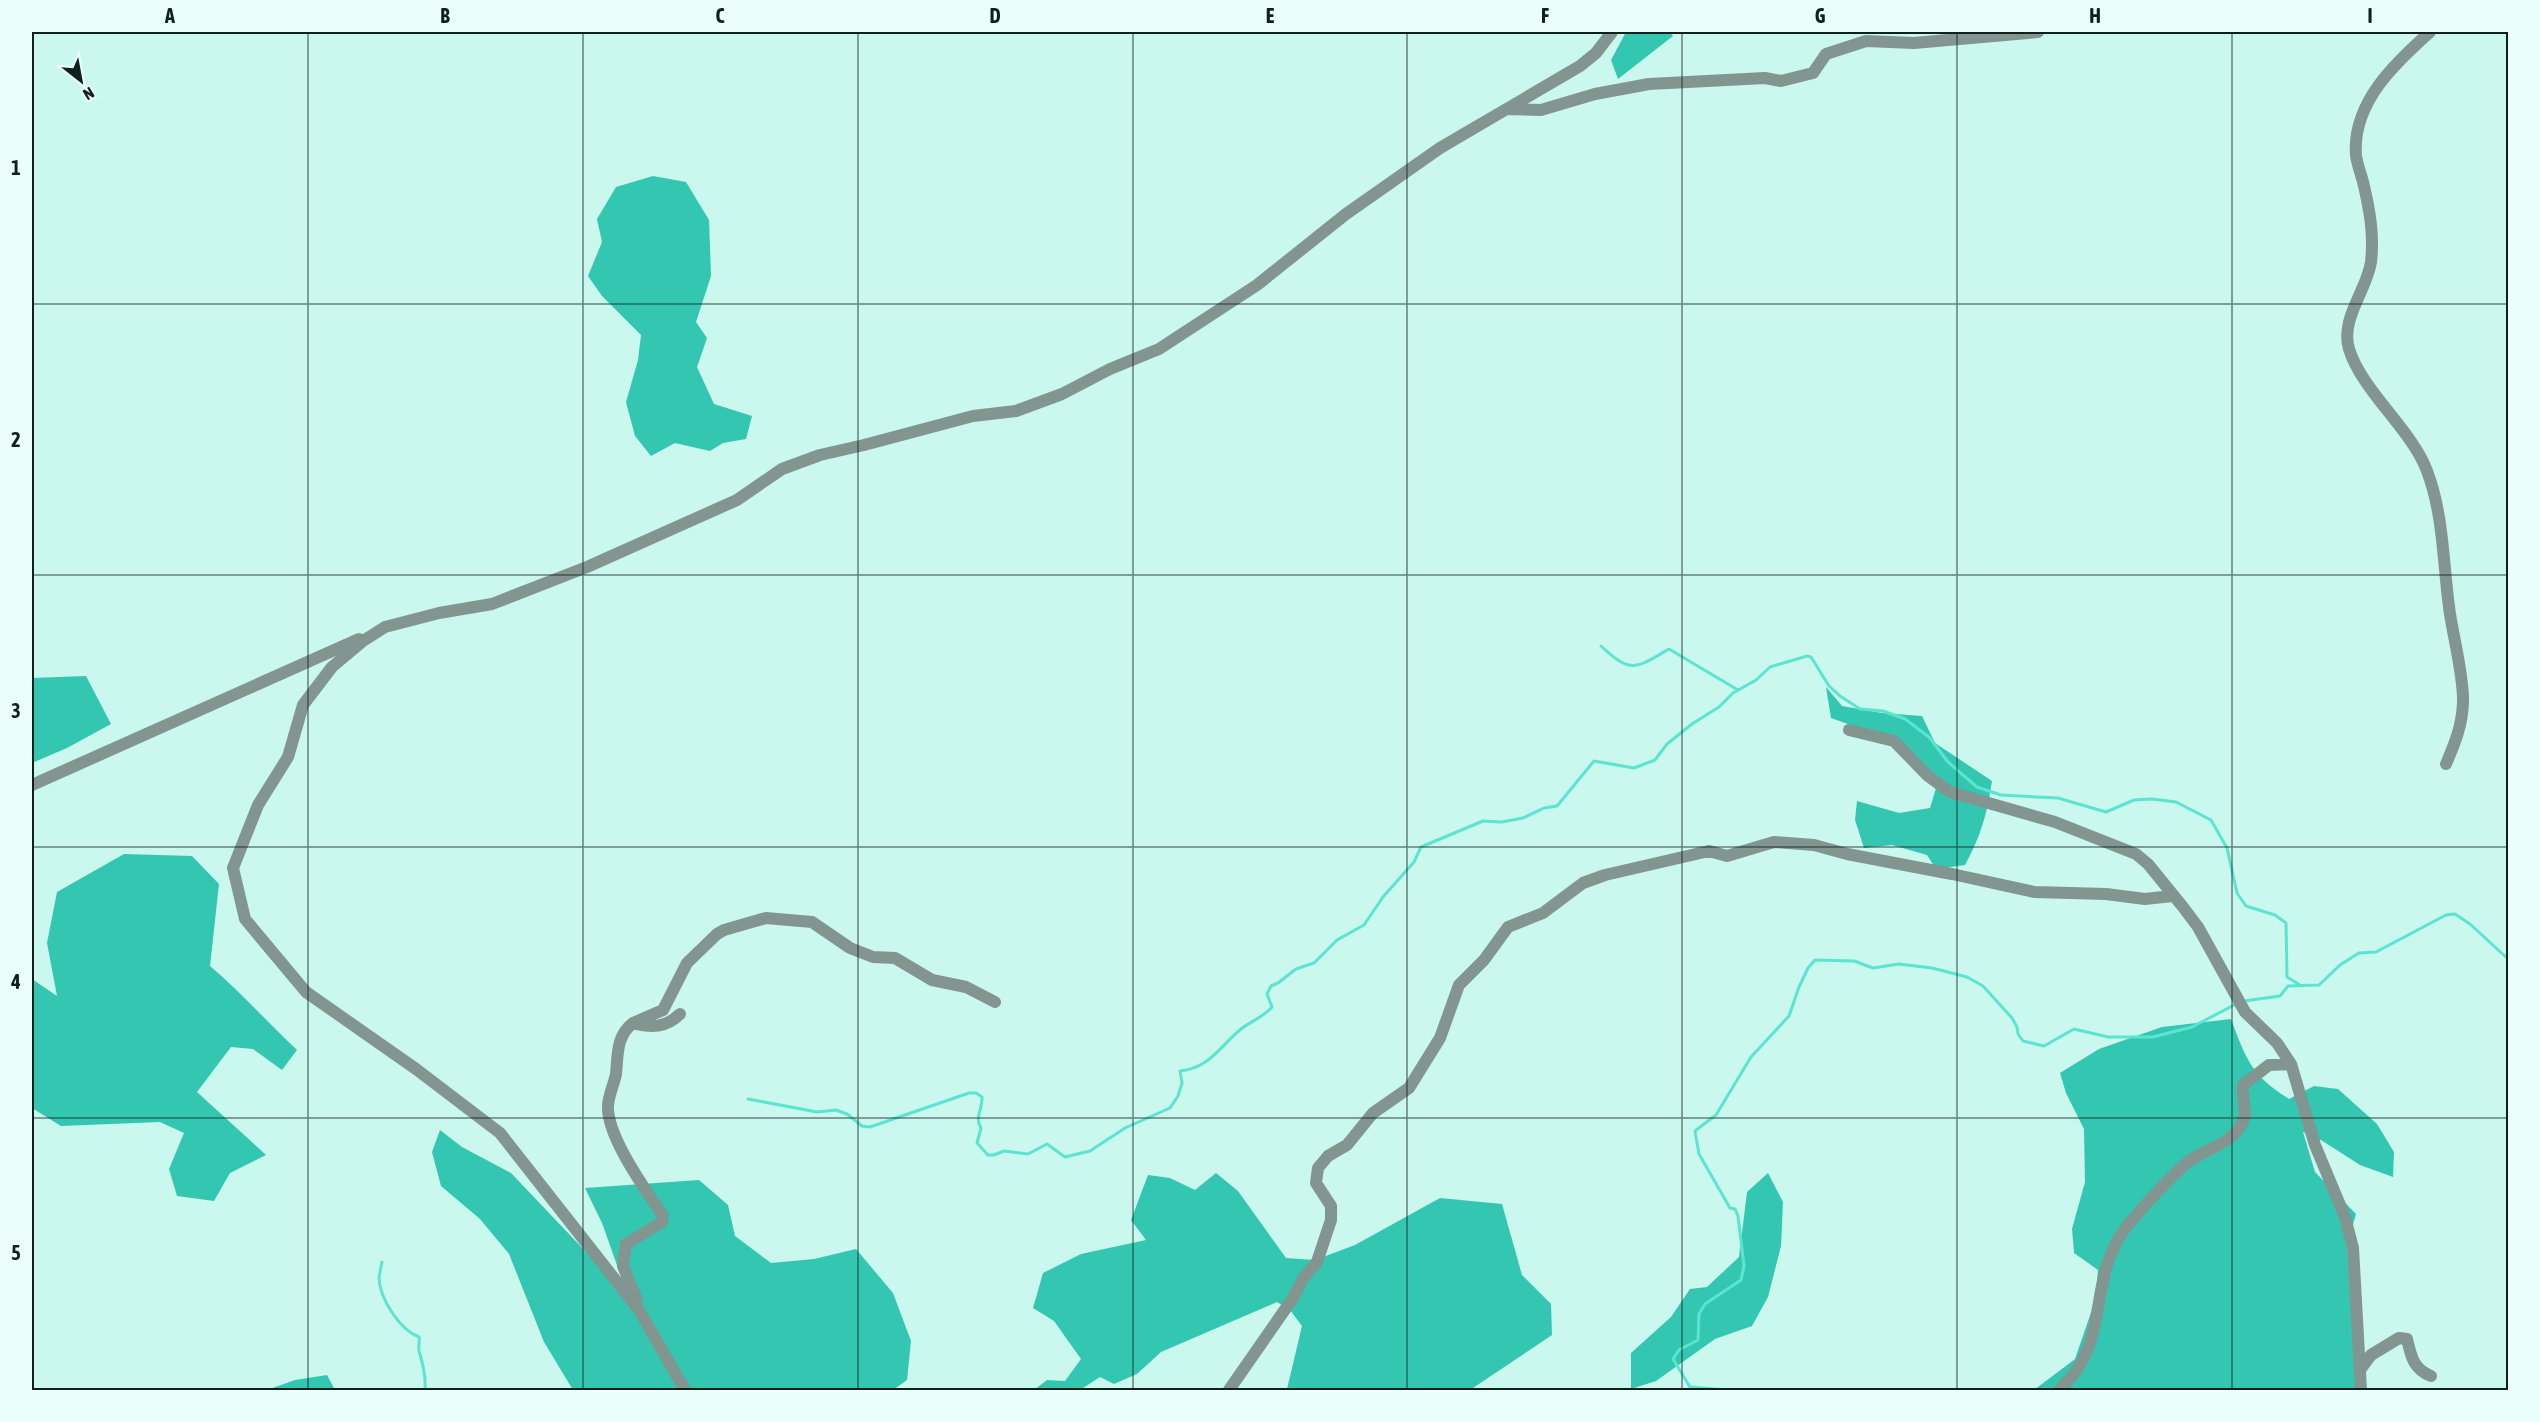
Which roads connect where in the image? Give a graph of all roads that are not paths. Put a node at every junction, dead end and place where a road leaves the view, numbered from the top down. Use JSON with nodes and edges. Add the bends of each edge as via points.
{"nodes":[{"id":1,"x":1612,"y":32,"type":"edge"},
{"id":2,"x":2038,"y":32,"type":"edge"},
{"id":3,"x":2430,"y":32,"type":"edge"},
{"id":4,"x":1508,"y":109,"type":"junction"},
{"id":5,"x":385,"y":627,"type":"junction"},
{"id":6,"x":1850,"y":730,"type":"dead end"},
{"id":7,"x":2446,"y":764,"type":"dead end"},
{"id":8,"x":32,"y":785,"type":"edge"},
{"id":9,"x":2172,"y":896,"type":"junction"},
{"id":10,"x":995,"y":1002,"type":"dead end"},
{"id":11,"x":680,"y":1014,"type":"dead end"},
{"id":12,"x":633,"y":1023,"type":"junction"},
{"id":13,"x":2291,"y":1064,"type":"junction"},
{"id":14,"x":639,"y":1310,"type":"junction"},
{"id":15,"x":2360,"y":1370,"type":"junction"},
{"id":16,"x":2431,"y":1376,"type":"dead end"},
{"id":17,"x":685,"y":1390,"type":"edge"},
{"id":18,"x":1229,"y":1390,"type":"edge"},
{"id":19,"x":2059,"y":1390,"type":"edge"},
{"id":20,"x":2361,"y":1390,"type":"edge"}],
"edges":[{"from":1,"to":4,"type":"street","via":[[1580,66]]},
{"from":2,"to":4,"type":"street","via":[[1914,43],[1866,41],[1826,54],[1813,73],[1781,81],[1765,78],[1649,84],[1541,110]]},
{"from":3,"to":7,"type":"street","via":[[2394,65],[2370,96],[2358,130],[2356,155],[2373,239],[2370,266],[2348,327],[2348,347],[2355,364],[2427,470],[2439,519],[2463,701],[2460,732]]},
{"from":4,"to":5,"type":"street","via":[[1431,155],[1346,214],[1257,285],[1159,349],[1062,394],[1016,411],[973,416],[820,455],[782,469],[737,500],[587,567],[492,604]]},
{"from":5,"to":8,"type":"street"},
{"from":5,"to":14,"type":"street","via":[[332,667],[303,705],[288,757],[258,805],[233,868],[245,919],[306,992],[500,1132]]},
{"from":6,"to":9,"type":"street","via":[[1894,741],[1950,792],[2055,822],[2136,854]]},
{"from":9,"to":13,"type":"street","via":[[2198,927],[2245,1012],[2277,1043]]},
{"from":9,"to":18,"type":"street","via":[[2145,899],[2034,892],[1814,845],[1774,842],[1727,856],[1709,851],[1687,854],[1582,883],[1556,906],[1508,927],[1459,985],[1440,1038],[1409,1088],[1373,1113],[1347,1145],[1328,1156],[1318,1168],[1316,1183],[1331,1206],[1331,1220],[1317,1263],[1304,1276]]},
{"from":10,"to":12,"type":"street","via":[[966,987],[932,980],[895,958],[873,957],[850,948],[812,922],[766,918],[717,934],[687,963],[663,1010]]},
{"from":11,"to":12,"type":"street","via":[[672,1022],[653,1027]]},
{"from":12,"to":14,"type":"street","via":[[624,1030],[617,1051],[616,1076],[608,1106],[609,1121],[628,1162],[663,1216],[662,1222],[626,1244],[623,1255],[623,1266]]},
{"from":13,"to":15,"type":"street","via":[[2353,1248]]},
{"from":13,"to":19,"type":"street","via":[[2269,1065],[2243,1085],[2243,1122],[2234,1134],[2191,1160],[2132,1220],[2107,1262],[2089,1348],[2069,1382]]},
{"from":14,"to":17,"type":"street"},
{"from":15,"to":16,"type":"street","via":[[2371,1355],[2399,1338],[2407,1339],[2413,1363]]},
{"from":15,"to":20,"type":"street"}]}
